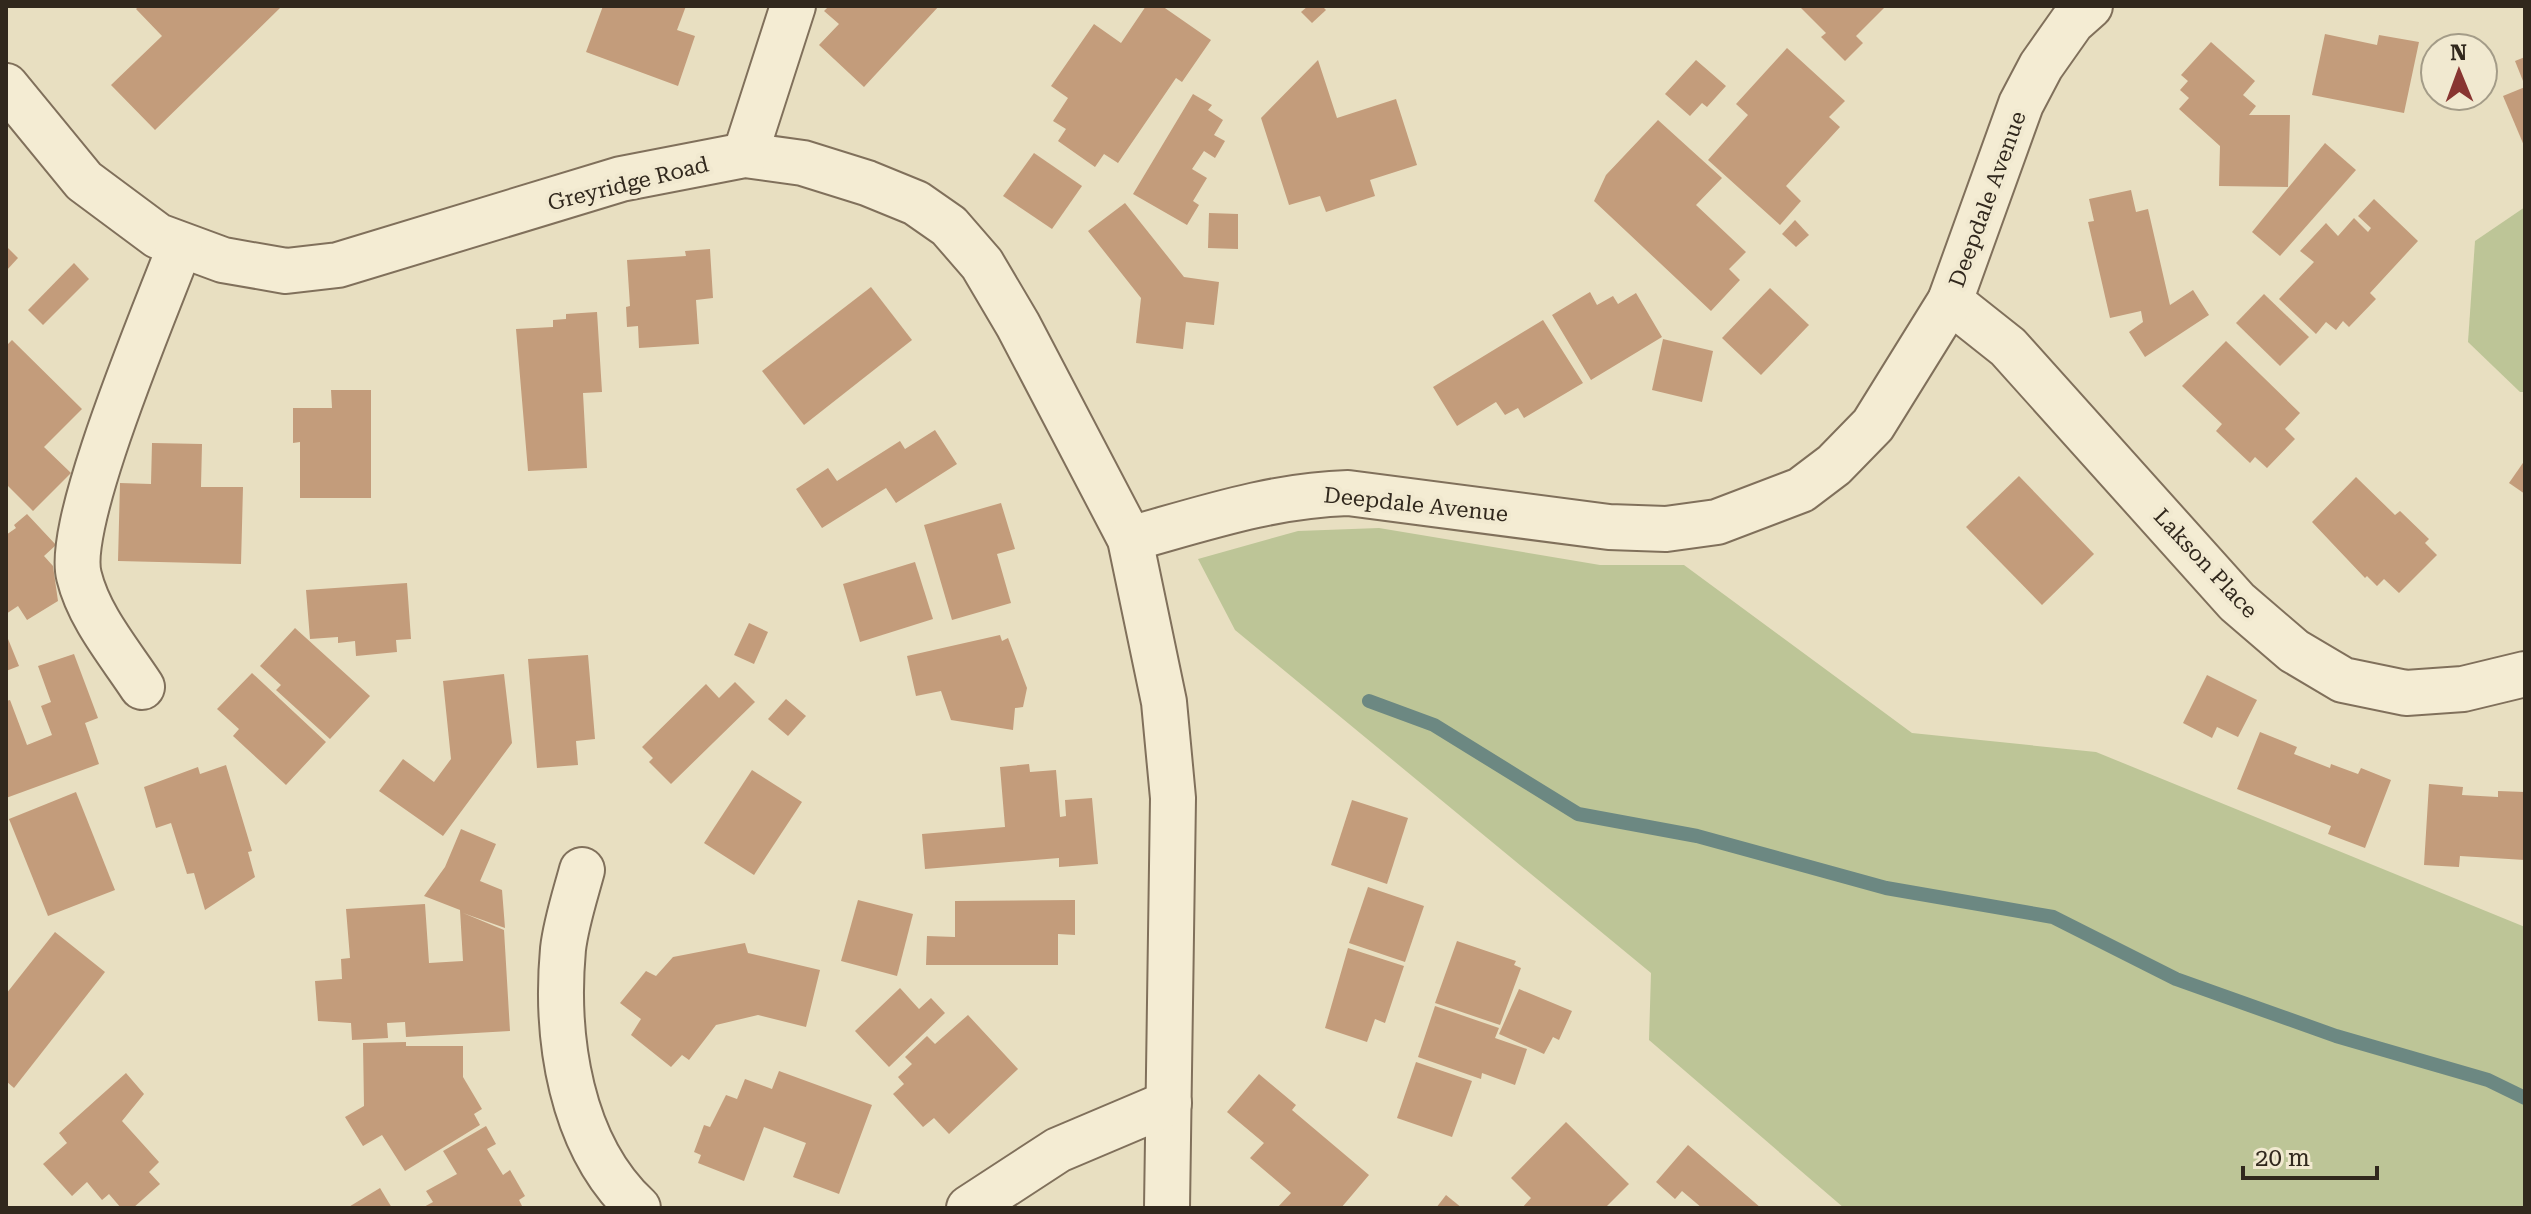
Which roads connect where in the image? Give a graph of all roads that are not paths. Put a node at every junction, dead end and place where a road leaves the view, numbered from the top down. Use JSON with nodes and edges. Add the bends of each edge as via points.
{"nodes":[{"id":1,"x":793,"y":6,"type":"edge"},
{"id":2,"x":2090,"y":6,"type":"edge"},
{"id":3,"x":6,"y":86,"type":"edge"},
{"id":4,"x":745,"y":155,"type":"junction"},
{"id":5,"x":180,"y":246,"type":"junction"},
{"id":6,"x":1950,"y":301,"type":"junction"},
{"id":7,"x":1130,"y":539,"type":"junction"},
{"id":8,"x":2525,"y":674,"type":"edge"},
{"id":9,"x":142,"y":687,"type":"dead end"},
{"id":10,"x":582,"y":870,"type":"dead end"},
{"id":11,"x":1169,"y":1103,"type":"junction"},
{"id":12,"x":638,"y":1208,"type":"edge"},
{"id":13,"x":969,"y":1208,"type":"edge"},
{"id":14,"x":1167,"y":1208,"type":"edge"}],
"edges":[{"from":1,"to":4,"type":"street"},
{"from":2,"to":6,"type":"street","name":"Deepdale Avenue","via":[[2064,33],[2021,104]]},
{"from":3,"to":5,"type":"street","name":"Greyridge Road","via":[[84,181],[158,236]]},
{"from":4,"to":5,"type":"street","name":"Greyridge Road","via":[[621,179],[338,265],[286,271]]},
{"from":4,"to":7,"type":"street","name":"Greyridge Road","via":[[803,163],[867,183],[916,203],[949,226],[982,264],[1018,325]]},
{"from":5,"to":9,"type":"street","via":[[106,447],[76,549],[89,607]]},
{"from":6,"to":7,"type":"street","name":"Deepdale Avenue","via":[[1873,425],[1834,465],[1801,490],[1717,522],[1666,529],[1609,527],[1348,493],[1273,500]]},
{"from":6,"to":8,"type":"street","name":"Lakson Place","via":[[2008,347],[2237,602],[2294,651],[2343,680],[2406,693],[2463,689]]},
{"from":7,"to":11,"type":"street","via":[[1164,702],[1173,798]]},
{"from":10,"to":12,"type":"street","via":[[563,946],[560,1017],[573,1088],[593,1150]]},
{"from":11,"to":13,"type":"street","via":[[1058,1150]]},
{"from":11,"to":14,"type":"street"}]}
